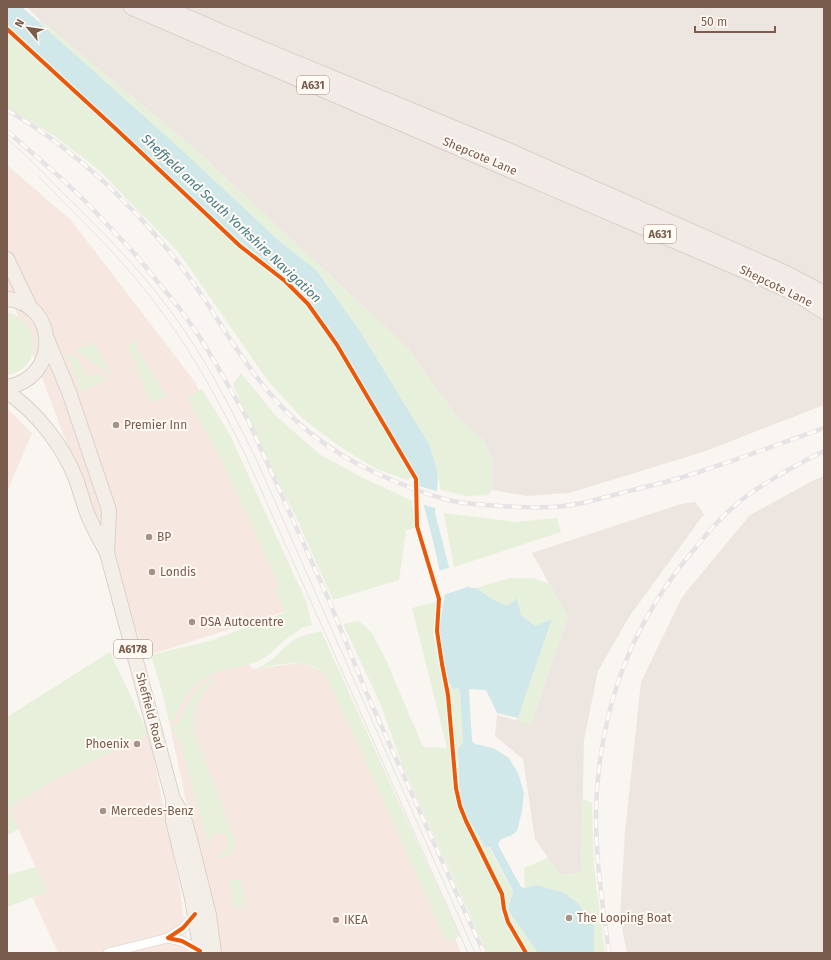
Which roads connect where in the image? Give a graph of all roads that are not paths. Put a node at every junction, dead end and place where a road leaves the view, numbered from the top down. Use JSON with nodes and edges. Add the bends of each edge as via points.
{"nodes":[{"id":1,"x":132,"y":7,"type":"edge"},
{"id":2,"x":163,"y":7,"type":"edge"},
{"id":3,"x":7,"y":259,"type":"edge"},
{"id":4,"x":824,"y":294,"type":"edge"},
{"id":5,"x":7,"y":298,"type":"edge"},
{"id":6,"x":31,"y":308,"type":"junction"},
{"id":7,"x":824,"y":311,"type":"edge"},
{"id":8,"x":47,"y":339,"type":"junction"},
{"id":9,"x":7,"y":386,"type":"edge"},
{"id":10,"x":7,"y":392,"type":"edge"},
{"id":11,"x":107,"y":552,"type":"junction"},
{"id":12,"x":173,"y":799,"type":"junction"},
{"id":13,"x":195,"y":914,"type":"junction"},
{"id":14,"x":168,"y":938,"type":"junction"},
{"id":15,"x":200,"y":952,"type":"edge"},
{"id":16,"x":108,"y":953,"type":"edge"},
{"id":17,"x":214,"y":953,"type":"edge"}],
"edges":[{"from":1,"to":7,"type":"highway","name":"Shepcote Lane","number":"A631","via":[[736,266],[798,294]]},
{"from":2,"to":4,"type":"highway","name":"Shepcote Lane","number":"A631","via":[[513,154],[786,274]]},
{"from":3,"to":6,"type":"main road","number":"A6178"},
{"from":5,"to":6,"type":"main road","number":"A6178"},
{"from":6,"to":8,"type":"main road","number":"A6178","via":[[42,322]]},
{"from":8,"to":9,"type":"main road","number":"A6178","via":[[43,361],[34,373],[23,382]]},
{"from":8,"to":11,"type":"main road","number":"A6178","via":[[69,392],[108,507]]},
{"from":10,"to":11,"type":"main road","number":"A6178","via":[[25,405],[56,442],[76,478],[89,519]]},
{"from":11,"to":12,"type":"main road","name":"Sheffield Road","number":"A6178"},
{"from":12,"to":13,"type":"main road","name":"Sheffield Road","number":"A6178","via":[[173,821]]},
{"from":12,"to":17,"type":"main road","name":"Sheffield Road","number":"A6178","via":[[183,815],[192,846],[209,915]]},
{"from":13,"to":14,"type":"street","via":[[183,928]]},
{"from":13,"to":15,"type":"main road","name":"Sheffield Road","number":"A6178"},
{"from":14,"to":15,"type":"street","via":[[182,941]]},
{"from":14,"to":16,"type":"street"}]}
